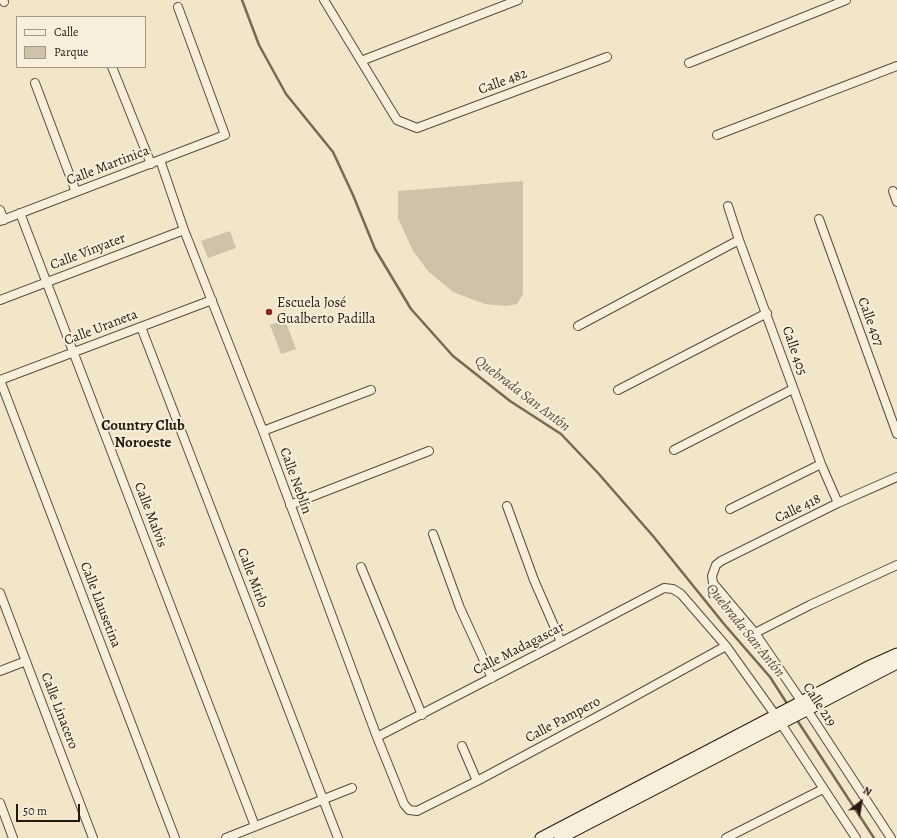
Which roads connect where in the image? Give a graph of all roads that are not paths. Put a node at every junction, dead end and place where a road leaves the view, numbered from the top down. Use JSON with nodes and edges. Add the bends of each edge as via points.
{"nodes":[{"id":1,"x":324,"y":0,"type":"edge"},
{"id":2,"x":518,"y":0,"type":"edge"},
{"id":3,"x":846,"y":0,"type":"edge"},
{"id":4,"x":178,"y":7,"type":"dead end"},
{"id":5,"x":607,"y":57,"type":"dead end"},
{"id":6,"x":361,"y":61,"type":"junction"},
{"id":7,"x":689,"y":63,"type":"dead end"},
{"id":8,"x":897,"y":66,"type":"edge"},
{"id":9,"x":112,"y":68,"type":"edge"},
{"id":10,"x":35,"y":83,"type":"dead end"},
{"id":11,"x":717,"y":135,"type":"dead end"},
{"id":12,"x":160,"y":160,"type":"junction"},
{"id":13,"x":151,"y":164,"type":"junction"},
{"id":14,"x":893,"y":191,"type":"dead end"},
{"id":15,"x":76,"y":192,"type":"junction"},
{"id":16,"x":897,"y":202,"type":"edge"},
{"id":17,"x":728,"y":206,"type":"dead end"},
{"id":18,"x":0,"y":210,"type":"edge"},
{"id":19,"x":20,"y":213,"type":"junction"},
{"id":20,"x":819,"y":219,"type":"dead end"},
{"id":21,"x":2,"y":220,"type":"edge"},
{"id":22,"x":184,"y":230,"type":"junction"},
{"id":23,"x":739,"y":240,"type":"junction"},
{"id":24,"x":46,"y":282,"type":"junction"},
{"id":25,"x":0,"y":300,"type":"edge"},
{"id":26,"x":212,"y":300,"type":"junction"},
{"id":27,"x":767,"y":313,"type":"junction"},
{"id":28,"x":578,"y":326,"type":"dead end"},
{"id":29,"x":141,"y":327,"type":"junction"},
{"id":30,"x":74,"y":352,"type":"junction"},
{"id":31,"x":0,"y":380,"type":"edge"},
{"id":32,"x":793,"y":389,"type":"junction"},
{"id":33,"x":371,"y":390,"type":"dead end"},
{"id":34,"x":618,"y":390,"type":"dead end"},
{"id":35,"x":263,"y":431,"type":"junction"},
{"id":36,"x":897,"y":434,"type":"edge"},
{"id":37,"x":674,"y":450,"type":"dead end"},
{"id":38,"x":429,"y":451,"type":"dead end"},
{"id":39,"x":821,"y":464,"type":"junction"},
{"id":40,"x":897,"y":476,"type":"edge"},
{"id":41,"x":838,"y":503,"type":"junction"},
{"id":42,"x":290,"y":505,"type":"junction"},
{"id":43,"x":507,"y":506,"type":"dead end"},
{"id":44,"x":730,"y":509,"type":"dead end"},
{"id":45,"x":432,"y":534,"type":"dead end"},
{"id":46,"x":897,"y":565,"type":"edge"},
{"id":47,"x":360,"y":567,"type":"dead end"},
{"id":48,"x":714,"y":570,"type":"joint"},
{"id":49,"x":0,"y":593,"type":"edge"},
{"id":50,"x":754,"y":633,"type":"junction"},
{"id":51,"x":561,"y":642,"type":"junction"},
{"id":52,"x":726,"y":646,"type":"junction"},
{"id":53,"x":897,"y":654,"type":"edge"},
{"id":54,"x":26,"y":661,"type":"junction"},
{"id":55,"x":897,"y":663,"type":"edge"},
{"id":56,"x":0,"y":671,"type":"edge"},
{"id":57,"x":492,"y":678,"type":"junction"},
{"id":58,"x":804,"y":706,"type":"junction"},
{"id":59,"x":422,"y":715,"type":"junction"},
{"id":60,"x":778,"y":720,"type":"junction"},
{"id":61,"x":377,"y":737,"type":"junction"},
{"id":62,"x":462,"y":746,"type":"dead end"},
{"id":63,"x":477,"y":781,"type":"junction"},
{"id":64,"x":352,"y":788,"type":"dead end"},
{"id":65,"x":823,"y":788,"type":"junction"},
{"id":66,"x":323,"y":800,"type":"junction"},
{"id":67,"x":0,"y":804,"type":"edge"},
{"id":68,"x":409,"y":810,"type":"joint"},
{"id":69,"x":256,"y":826,"type":"junction"},
{"id":70,"x":574,"y":830,"type":"edge"},
{"id":71,"x":13,"y":838,"type":"edge"},
{"id":72,"x":93,"y":838,"type":"edge"},
{"id":73,"x":175,"y":838,"type":"edge"},
{"id":74,"x":226,"y":838,"type":"edge"},
{"id":75,"x":338,"y":838,"type":"edge"},
{"id":76,"x":541,"y":838,"type":"edge"},
{"id":77,"x":560,"y":838,"type":"edge"},
{"id":78,"x":726,"y":838,"type":"edge"},
{"id":79,"x":856,"y":838,"type":"edge"},
{"id":80,"x":891,"y":838,"type":"edge"}],
"edges":[{"from":1,"to":6,"type":"street"},
{"from":2,"to":6,"type":"street"},
{"from":3,"to":7,"type":"street"},
{"from":4,"to":12,"type":"street","name":"Calle Martinica","via":[[225,135]]},
{"from":5,"to":6,"type":"street","name":"Calle 482","via":[[417,128],[396,120]]},
{"from":8,"to":11,"type":"street"},
{"from":9,"to":13,"type":"street"},
{"from":10,"to":15,"type":"street"},
{"from":12,"to":13,"type":"street","name":"Calle Martinica"},
{"from":12,"to":22,"type":"street","name":"Calle Neblín"},
{"from":13,"to":15,"type":"street","name":"Calle Martinica"},
{"from":14,"to":16,"type":"street"},
{"from":15,"to":19,"type":"street","name":"Calle Martinica"},
{"from":17,"to":23,"type":"street","name":"Calle 405"},
{"from":18,"to":21,"type":"street"},
{"from":19,"to":21,"type":"street","name":"Calle Martinica"},
{"from":19,"to":24,"type":"street","name":"Calle Malvis"},
{"from":20,"to":36,"type":"street","name":"Calle 407"},
{"from":22,"to":24,"type":"street","name":"Calle Vinyater"},
{"from":22,"to":26,"type":"street","name":"Calle Neblín"},
{"from":23,"to":27,"type":"street","name":"Calle 405"},
{"from":23,"to":28,"type":"street"},
{"from":24,"to":25,"type":"street","name":"Calle Vinyater"},
{"from":24,"to":30,"type":"street","name":"Calle Malvis"},
{"from":26,"to":29,"type":"street","name":"Calle Uraneta"},
{"from":26,"to":35,"type":"street","name":"Calle Neblín"},
{"from":27,"to":32,"type":"street","name":"Calle 405"},
{"from":27,"to":34,"type":"street"},
{"from":29,"to":30,"type":"street","name":"Calle Uraneta"},
{"from":29,"to":66,"type":"street","name":"Calle Mirlo"},
{"from":30,"to":31,"type":"street","name":"Calle Uraneta"},
{"from":30,"to":69,"type":"street","name":"Calle Malvis"},
{"from":31,"to":73,"type":"street","name":"Calle Llausetina"},
{"from":32,"to":37,"type":"street"},
{"from":32,"to":39,"type":"street","name":"Calle 405"},
{"from":33,"to":35,"type":"street"},
{"from":35,"to":42,"type":"street","name":"Calle Neblín"},
{"from":38,"to":42,"type":"street"},
{"from":39,"to":41,"type":"street","name":"Calle 405"},
{"from":39,"to":44,"type":"street"},
{"from":40,"to":41,"type":"street","name":"Calle 418"},
{"from":41,"to":48,"type":"street","name":"Calle 418","via":[[721,561]]},
{"from":42,"to":61,"type":"street","name":"Calle Neblín"},
{"from":43,"to":51,"type":"street","via":[[534,580]]},
{"from":45,"to":57,"type":"street","via":[[460,608]]},
{"from":46,"to":50,"type":"street"},
{"from":47,"to":59,"type":"street"},
{"from":48,"to":50,"type":"street","name":"Calle 219","via":[[712,583]]},
{"from":49,"to":54,"type":"street","name":"Calle Linacero"},
{"from":50,"to":58,"type":"street","name":"Calle 219"},
{"from":51,"to":52,"type":"street","name":"Calle Madagascar","via":[[664,588],[673,589],[681,594]]},
{"from":51,"to":57,"type":"street","name":"Calle Madagascar"},
{"from":52,"to":60,"type":"street"},
{"from":52,"to":63,"type":"street","name":"Calle Pampero"},
{"from":53,"to":58,"type":"street"},
{"from":54,"to":56,"type":"street"},
{"from":54,"to":72,"type":"street","name":"Calle Linacero"},
{"from":55,"to":58,"type":"street"},
{"from":57,"to":59,"type":"street","name":"Calle Madagascar"},
{"from":58,"to":60,"type":"street"},
{"from":58,"to":80,"type":"street","name":"Calle 219"},
{"from":59,"to":61,"type":"street","name":"Calle Madagascar"},
{"from":60,"to":65,"type":"street"},
{"from":60,"to":70,"type":"street"},
{"from":61,"to":68,"type":"street","name":"Calle Neblín","via":[[404,804]]},
{"from":62,"to":63,"type":"street"},
{"from":63,"to":68,"type":"street","name":"Calle Pampero","via":[[417,811]]},
{"from":64,"to":66,"type":"street"},
{"from":65,"to":78,"type":"street"},
{"from":65,"to":79,"type":"street"},
{"from":66,"to":69,"type":"street"},
{"from":66,"to":75,"type":"street","name":"Calle Mirlo"},
{"from":67,"to":71,"type":"street"},
{"from":69,"to":74,"type":"street"},
{"from":70,"to":76,"type":"street"},
{"from":70,"to":77,"type":"street"}]}
